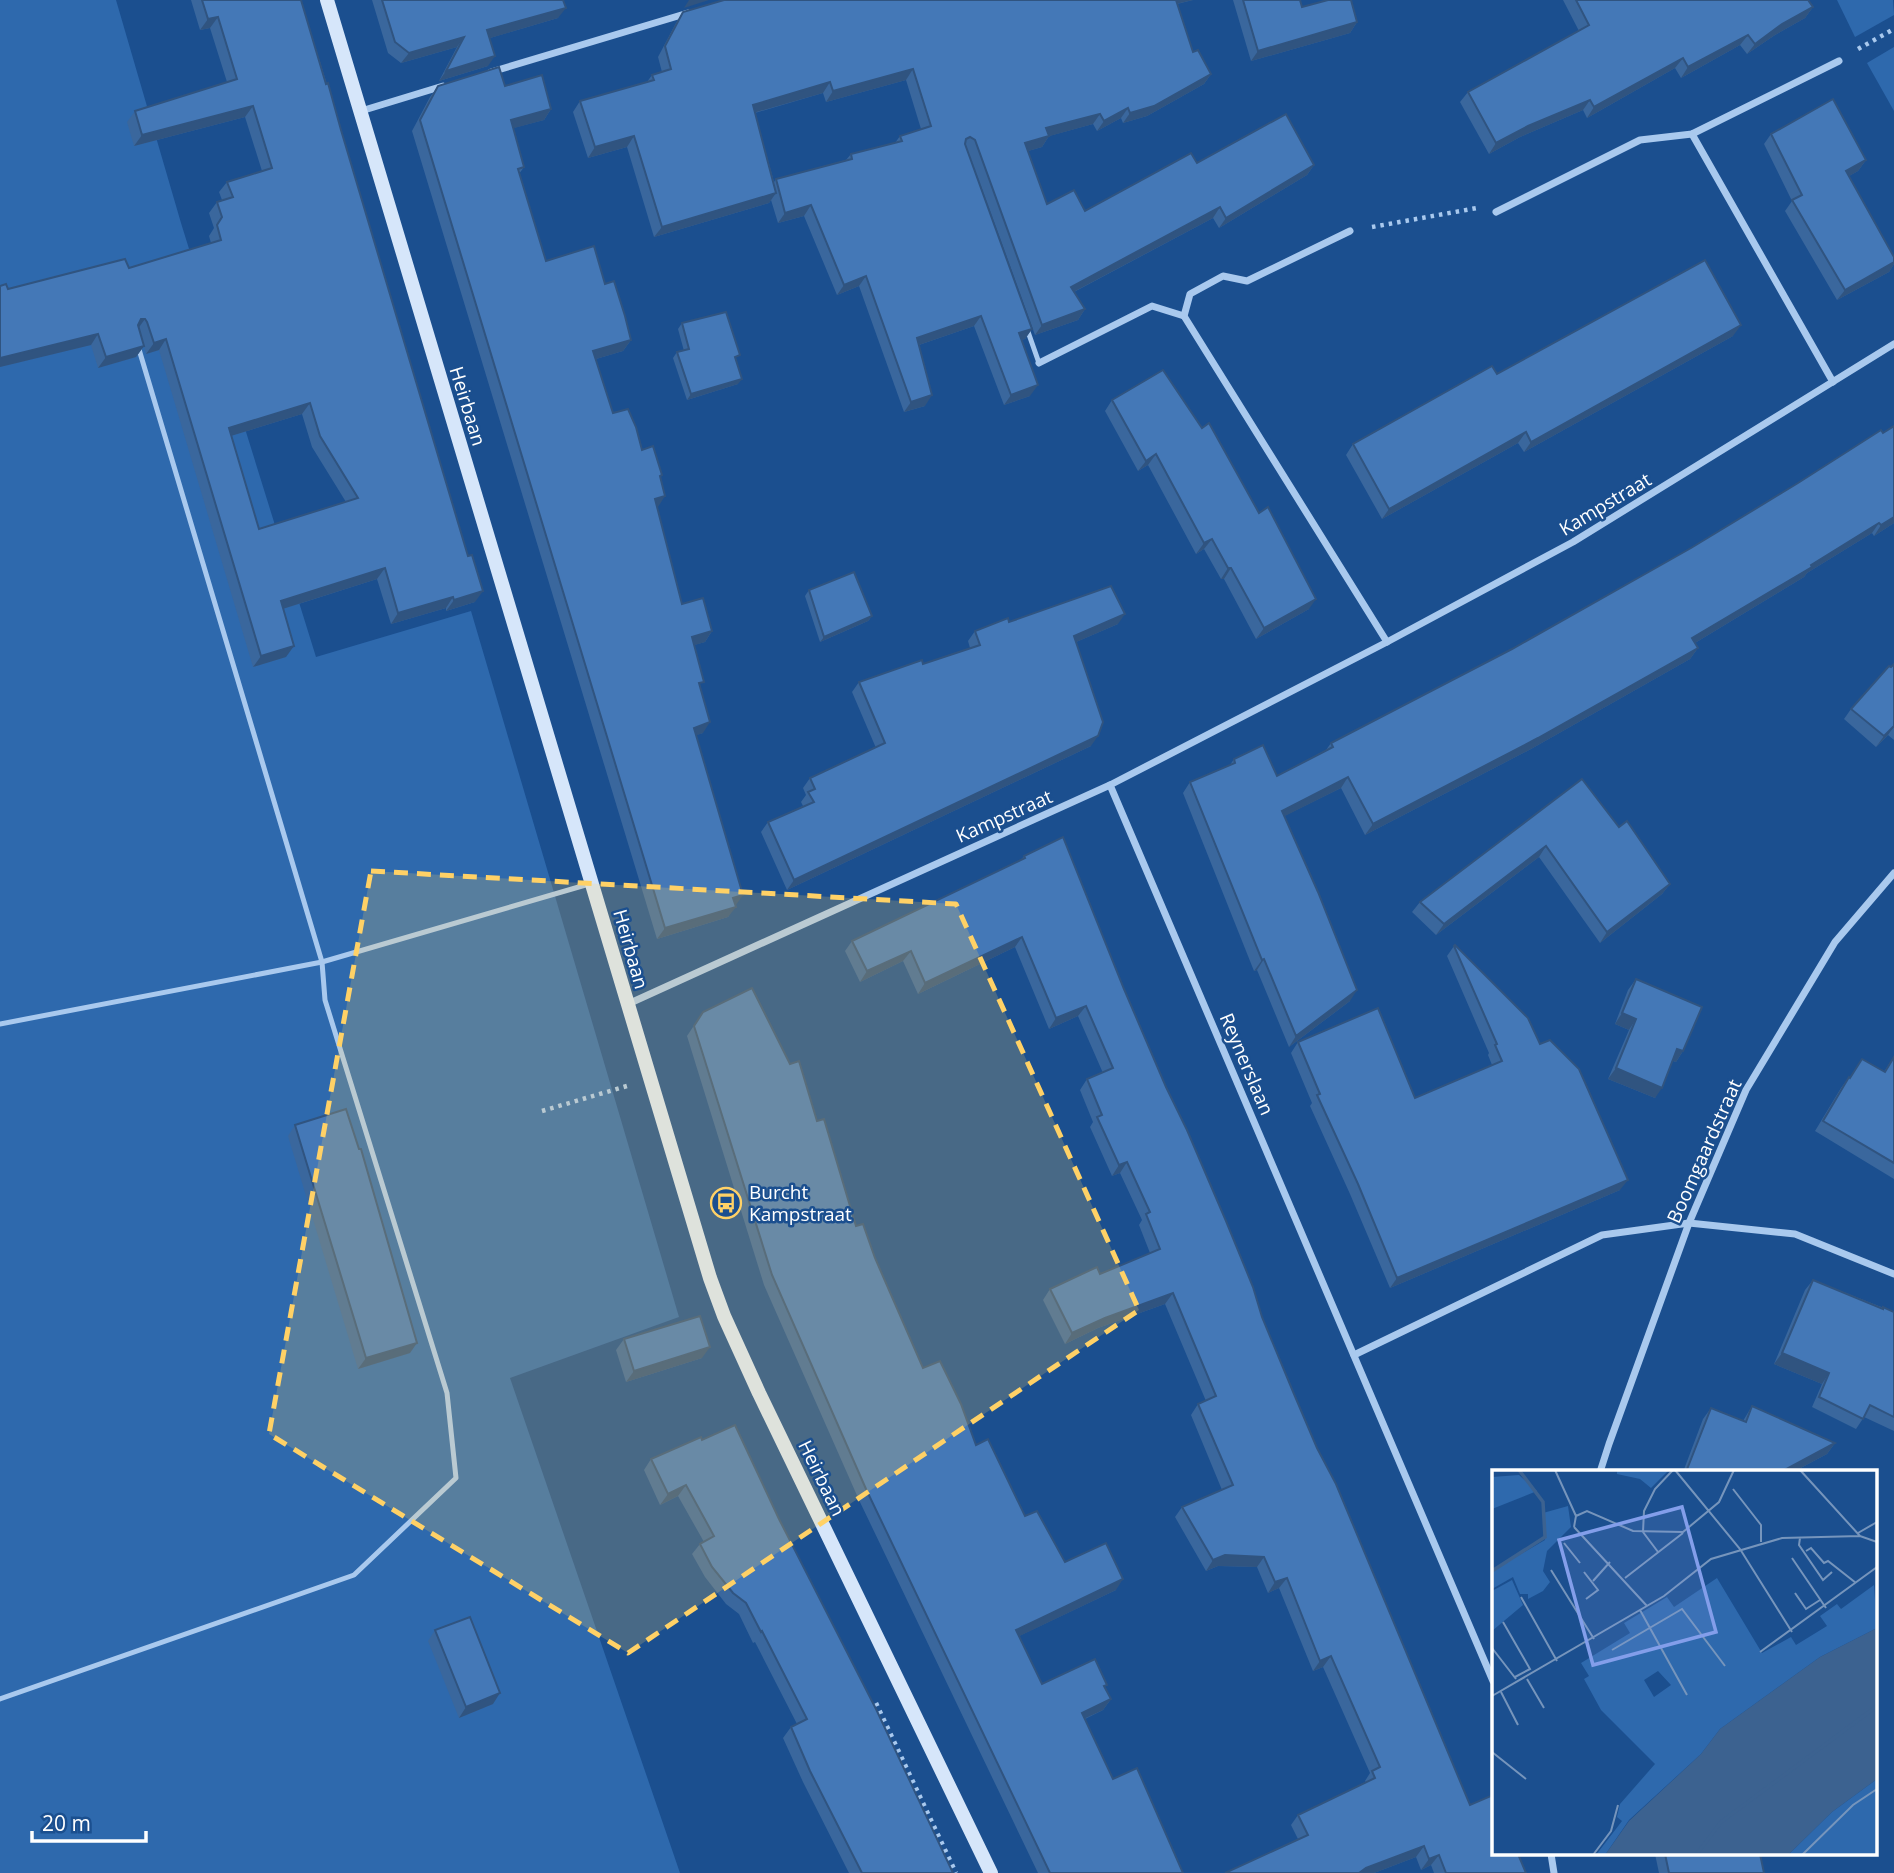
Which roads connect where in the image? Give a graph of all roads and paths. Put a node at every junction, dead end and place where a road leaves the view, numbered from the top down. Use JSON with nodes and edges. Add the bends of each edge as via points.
{"nodes":[{"id":1,"x":327,"y":0,"type":"edge"},
{"id":2,"x":691,"y":12,"type":"edge"},
{"id":3,"x":1894,"y":29,"type":"edge"},
{"id":4,"x":1839,"y":61,"type":"joint"},
{"id":5,"x":479,"y":75,"type":"edge"},
{"id":6,"x":453,"y":83,"type":"edge"},
{"id":7,"x":360,"y":111,"type":"junction"},
{"id":8,"x":1692,"y":134,"type":"junction"},
{"id":9,"x":1496,"y":212,"type":"joint"},
{"id":10,"x":1350,"y":231,"type":"joint"},
{"id":11,"x":1184,"y":316,"type":"junction"},
{"id":12,"x":1025,"y":323,"type":"edge"},
{"id":13,"x":135,"y":335,"type":"edge"},
{"id":14,"x":1894,"y":344,"type":"edge"},
{"id":15,"x":1039,"y":363,"type":"joint"},
{"id":16,"x":1833,"y":382,"type":"junction"},
{"id":17,"x":1387,"y":642,"type":"junction"},
{"id":18,"x":1110,"y":785,"type":"junction"},
{"id":19,"x":1894,"y":873,"type":"edge"},
{"id":20,"x":592,"y":884,"type":"junction"},
{"id":21,"x":323,"y":962,"type":"junction"},
{"id":22,"x":627,"y":1004,"type":"junction"},
{"id":23,"x":0,"y":1024,"type":"edge"},
{"id":24,"x":628,"y":1086,"type":"dead end"},
{"id":25,"x":542,"y":1111,"type":"dead end"},
{"id":26,"x":1689,"y":1223,"type":"junction"},
{"id":27,"x":1894,"y":1274,"type":"edge"},
{"id":28,"x":1354,"y":1355,"type":"junction"},
{"id":29,"x":1601,"y":1470,"type":"edge"},
{"id":30,"x":1492,"y":1679,"type":"edge"},
{"id":31,"x":0,"y":1699,"type":"edge"},
{"id":32,"x":991,"y":1873,"type":"edge"}],
"edges":[{"from":1,"to":7,"type":"street","name":"Heirbaan"},
{"from":2,"to":5,"type":"street"},
{"from":3,"to":4,"type":"path"},
{"from":4,"to":8,"type":"street"},
{"from":6,"to":7,"type":"street"},
{"from":7,"to":20,"type":"street","name":"Heirbaan"},
{"from":8,"to":9,"type":"street","via":[[1640,140]]},
{"from":8,"to":16,"type":"street"},
{"from":9,"to":10,"type":"path","via":[[1491,205]]},
{"from":10,"to":11,"type":"street","via":[[1247,281],[1223,276],[1190,294]]},
{"from":11,"to":15,"type":"street","via":[[1152,306]]},
{"from":11,"to":17,"type":"street"},
{"from":12,"to":15,"type":"lane"},
{"from":13,"to":21,"type":"lane"},
{"from":14,"to":16,"type":"street","name":"Kampstraat"},
{"from":16,"to":17,"type":"street","name":"Kampstraat","via":[[1573,542]]},
{"from":17,"to":18,"type":"street","name":"Kampstraat"},
{"from":18,"to":22,"type":"street","name":"Kampstraat"},
{"from":18,"to":28,"type":"street","name":"Reynerslaan"},
{"from":19,"to":26,"type":"street","name":"Boomgaardstraat","via":[[1835,942],[1746,1090]]},
{"from":20,"to":21,"type":"lane"},
{"from":20,"to":22,"type":"street","name":"Heirbaan"},
{"from":21,"to":23,"type":"lane"},
{"from":21,"to":31,"type":"lane","via":[[325,1000],[447,1392],[456,1478],[354,1575]]},
{"from":22,"to":32,"type":"street","name":"Heirbaan","via":[[724,1316]]},
{"from":24,"to":25,"type":"path"},
{"from":26,"to":27,"type":"street","via":[[1795,1234]]},
{"from":26,"to":28,"type":"street","via":[[1602,1235]]},
{"from":26,"to":29,"type":"street","name":"Boomgaardstraat"},
{"from":28,"to":30,"type":"street","name":"Reynerslaan"}]}
